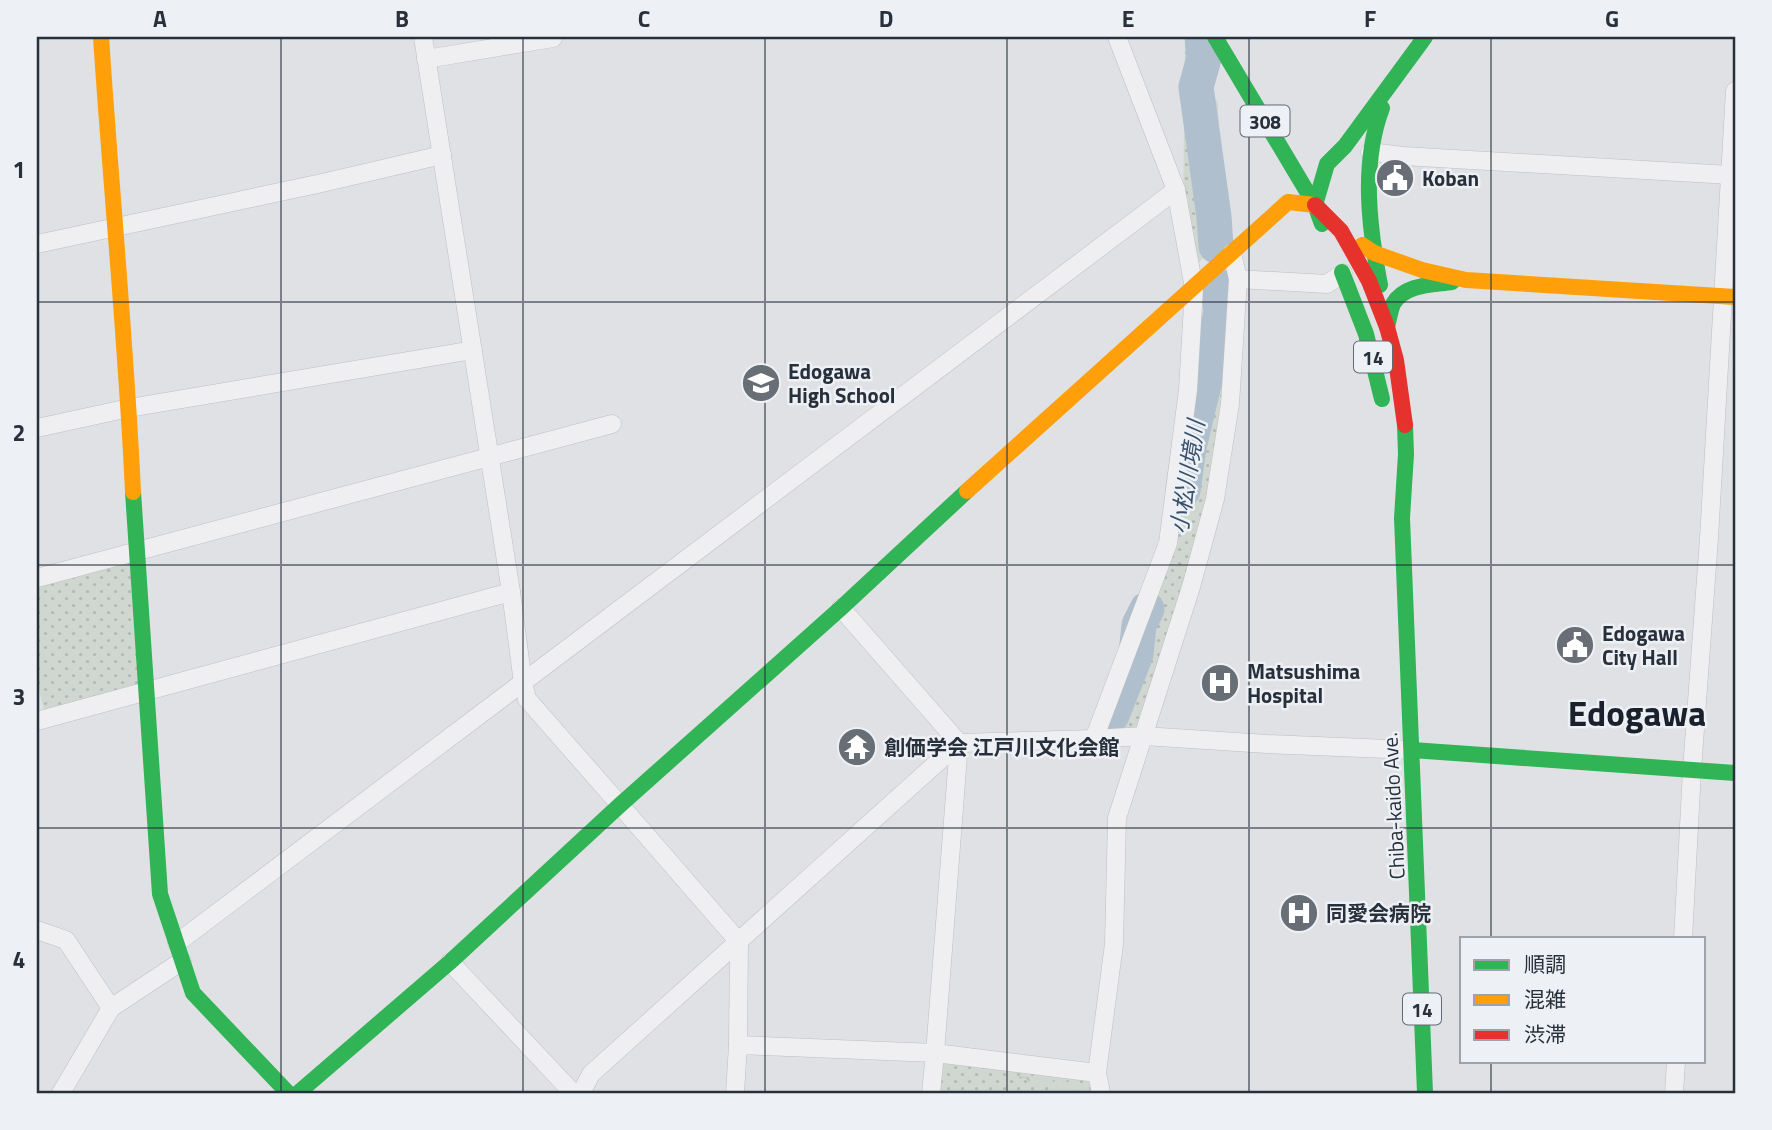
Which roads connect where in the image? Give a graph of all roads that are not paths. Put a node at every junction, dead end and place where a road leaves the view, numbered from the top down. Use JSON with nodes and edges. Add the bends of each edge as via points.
{"nodes":[{"id":1,"x":102,"y":37,"type":"edge"},
{"id":2,"x":423,"y":37,"type":"edge"},
{"id":3,"x":1116,"y":37,"type":"edge"},
{"id":4,"x":1215,"y":37,"type":"edge"},
{"id":5,"x":1425,"y":37,"type":"edge"},
{"id":6,"x":553,"y":38,"type":"edge"},
{"id":7,"x":426,"y":59,"type":"junction"},
{"id":8,"x":1408,"y":61,"type":"junction"},
{"id":9,"x":1735,"y":91,"type":"edge"},
{"id":10,"x":1370,"y":152,"type":"junction"},
{"id":11,"x":442,"y":155,"type":"junction"},
{"id":12,"x":1730,"y":175,"type":"junction"},
{"id":13,"x":1176,"y":190,"type":"junction"},
{"id":14,"x":1315,"y":205,"type":"junction"},
{"id":15,"x":114,"y":226,"type":"junction"},
{"id":16,"x":1341,"y":231,"type":"junction"},
{"id":17,"x":37,"y":244,"type":"edge"},
{"id":18,"x":1232,"y":253,"type":"junction"},
{"id":19,"x":1374,"y":253,"type":"junction"},
{"id":20,"x":1343,"y":273,"type":"junction"},
{"id":21,"x":1238,"y":279,"type":"junction"},
{"id":22,"x":1466,"y":280,"type":"junction"},
{"id":23,"x":1194,"y":288,"type":"junction"},
{"id":24,"x":1729,"y":297,"type":"edge"},
{"id":25,"x":1387,"y":327,"type":"junction"},
{"id":26,"x":473,"y":350,"type":"junction"},
{"id":27,"x":129,"y":408,"type":"junction"},
{"id":28,"x":1384,"y":412,"type":"dead end"},
{"id":29,"x":612,"y":424,"type":"dead end"},
{"id":30,"x":37,"y":428,"type":"edge"},
{"id":31,"x":1391,"y":450,"type":"dead end"},
{"id":32,"x":489,"y":456,"type":"junction"},
{"id":33,"x":1402,"y":518,"type":"junction"},
{"id":34,"x":136,"y":551,"type":"junction"},
{"id":35,"x":37,"y":578,"type":"edge"},
{"id":36,"x":511,"y":592,"type":"junction"},
{"id":37,"x":841,"y":608,"type":"junction"},
{"id":38,"x":523,"y":683,"type":"junction"},
{"id":39,"x":147,"y":692,"type":"junction"},
{"id":40,"x":37,"y":721,"type":"edge"},
{"id":41,"x":1143,"y":736,"type":"junction"},
{"id":42,"x":1094,"y":739,"type":"junction"},
{"id":43,"x":959,"y":744,"type":"junction"},
{"id":44,"x":1412,"y":750,"type":"junction"},
{"id":45,"x":1692,"y":771,"type":"junction"},
{"id":46,"x":1735,"y":773,"type":"edge"},
{"id":47,"x":620,"y":804,"type":"junction"},
{"id":48,"x":37,"y":930,"type":"edge"},
{"id":49,"x":1682,"y":937,"type":"edge"},
{"id":50,"x":738,"y":942,"type":"junction"},
{"id":51,"x":177,"y":943,"type":"junction"},
{"id":52,"x":181,"y":961,"type":"junction"},
{"id":53,"x":450,"y":962,"type":"junction"},
{"id":54,"x":111,"y":1008,"type":"junction"},
{"id":55,"x":738,"y":1045,"type":"junction"},
{"id":56,"x":935,"y":1053,"type":"junction"},
{"id":57,"x":1676,"y":1064,"type":"edge"},
{"id":58,"x":1097,"y":1073,"type":"junction"},
{"id":59,"x":61,"y":1093,"type":"edge"},
{"id":60,"x":288,"y":1093,"type":"edge"},
{"id":61,"x":298,"y":1093,"type":"edge"},
{"id":62,"x":573,"y":1093,"type":"edge"},
{"id":63,"x":581,"y":1093,"type":"edge"},
{"id":64,"x":735,"y":1093,"type":"edge"},
{"id":65,"x":931,"y":1093,"type":"edge"},
{"id":66,"x":1101,"y":1093,"type":"edge"},
{"id":67,"x":1425,"y":1093,"type":"edge"},
{"id":68,"x":1674,"y":1093,"type":"edge"}],
"edges":[{"from":1,"to":15,"type":"main road"},
{"from":2,"to":7,"type":"street"},
{"from":3,"to":13,"type":"street"},
{"from":4,"to":14,"type":"main road","number":"308"},
{"from":5,"to":8,"type":"main road"},
{"from":6,"to":7,"type":"street"},
{"from":7,"to":11,"type":"street"},
{"from":8,"to":10,"type":"main road","via":[[1386,97]]},
{"from":8,"to":14,"type":"main road","via":[[1327,164]]},
{"from":9,"to":12,"type":"street"},
{"from":10,"to":12,"type":"street"},
{"from":10,"to":19,"type":"main road"},
{"from":11,"to":15,"type":"street"},
{"from":11,"to":26,"type":"street"},
{"from":12,"to":24,"type":"street"},
{"from":13,"to":23,"type":"street"},
{"from":13,"to":38,"type":"street"},
{"from":14,"to":16,"type":"main road","name":"Chiba-kaido Ave.","number":"14"},
{"from":14,"to":18,"type":"main road","via":[[1288,202]]},
{"from":14,"to":20,"type":"main road","number":"14"},
{"from":15,"to":17,"type":"street"},
{"from":15,"to":27,"type":"main road"},
{"from":16,"to":19,"type":"main road"},
{"from":16,"to":25,"type":"main road","name":"Chiba-kaido Ave.","number":"14","via":[[1369,281]]},
{"from":18,"to":21,"type":"street"},
{"from":18,"to":23,"type":"main road"},
{"from":19,"to":22,"type":"main road"},
{"from":19,"to":25,"type":"main road"},
{"from":20,"to":21,"type":"street","via":[[1327,284]]},
{"from":20,"to":28,"type":"main road","number":"14","via":[[1375,365]]},
{"from":21,"to":41,"type":"street","via":[[1230,404],[1215,499]]},
{"from":22,"to":24,"type":"main road"},
{"from":22,"to":25,"type":"main road","via":[[1409,289],[1392,306]]},
{"from":23,"to":37,"type":"main road"},
{"from":23,"to":42,"type":"street","via":[[1188,390],[1168,543]]},
{"from":24,"to":45,"type":"street"},
{"from":25,"to":33,"type":"main road","name":"Chiba-kaido Ave.","number":"14","via":[[1405,426]]},
{"from":26,"to":27,"type":"street"},
{"from":26,"to":32,"type":"street"},
{"from":27,"to":30,"type":"street"},
{"from":27,"to":34,"type":"main road"},
{"from":29,"to":32,"type":"street"},
{"from":31,"to":33,"type":"main road","name":"Chiba-kaido Ave.","number":"14"},
{"from":32,"to":34,"type":"street"},
{"from":32,"to":36,"type":"street"},
{"from":33,"to":44,"type":"main road","name":"Chiba-kaido Ave.","number":"14"},
{"from":34,"to":35,"type":"street"},
{"from":34,"to":39,"type":"main road"},
{"from":36,"to":38,"type":"street"},
{"from":36,"to":39,"type":"street"},
{"from":37,"to":43,"type":"street"},
{"from":37,"to":47,"type":"main road"},
{"from":38,"to":47,"type":"street","via":[[527,699]]},
{"from":38,"to":51,"type":"street"},
{"from":39,"to":40,"type":"street"},
{"from":39,"to":51,"type":"main road","via":[[160,894]]},
{"from":41,"to":42,"type":"street"},
{"from":41,"to":44,"type":"street"},
{"from":41,"to":58,"type":"street","via":[[1117,818],[1114,944]]},
{"from":42,"to":43,"type":"street"},
{"from":43,"to":50,"type":"street"},
{"from":43,"to":56,"type":"street"},
{"from":44,"to":45,"type":"main road"},
{"from":44,"to":67,"type":"main road","name":"Chiba-kaido Ave.","number":"14"},
{"from":45,"to":46,"type":"main road"},
{"from":45,"to":49,"type":"street"},
{"from":47,"to":50,"type":"street"},
{"from":47,"to":53,"type":"main road"},
{"from":48,"to":54,"type":"street","via":[[66,940]]},
{"from":50,"to":55,"type":"street"},
{"from":50,"to":63,"type":"street","via":[[591,1074]]},
{"from":51,"to":52,"type":"main road"},
{"from":52,"to":54,"type":"street"},
{"from":52,"to":60,"type":"main road","via":[[193,993]]},
{"from":53,"to":61,"type":"main road"},
{"from":53,"to":62,"type":"street"},
{"from":54,"to":59,"type":"street"},
{"from":55,"to":56,"type":"street"},
{"from":55,"to":64,"type":"street"},
{"from":56,"to":58,"type":"street"},
{"from":56,"to":65,"type":"street"},
{"from":57,"to":68,"type":"street"},
{"from":58,"to":66,"type":"street"}]}
